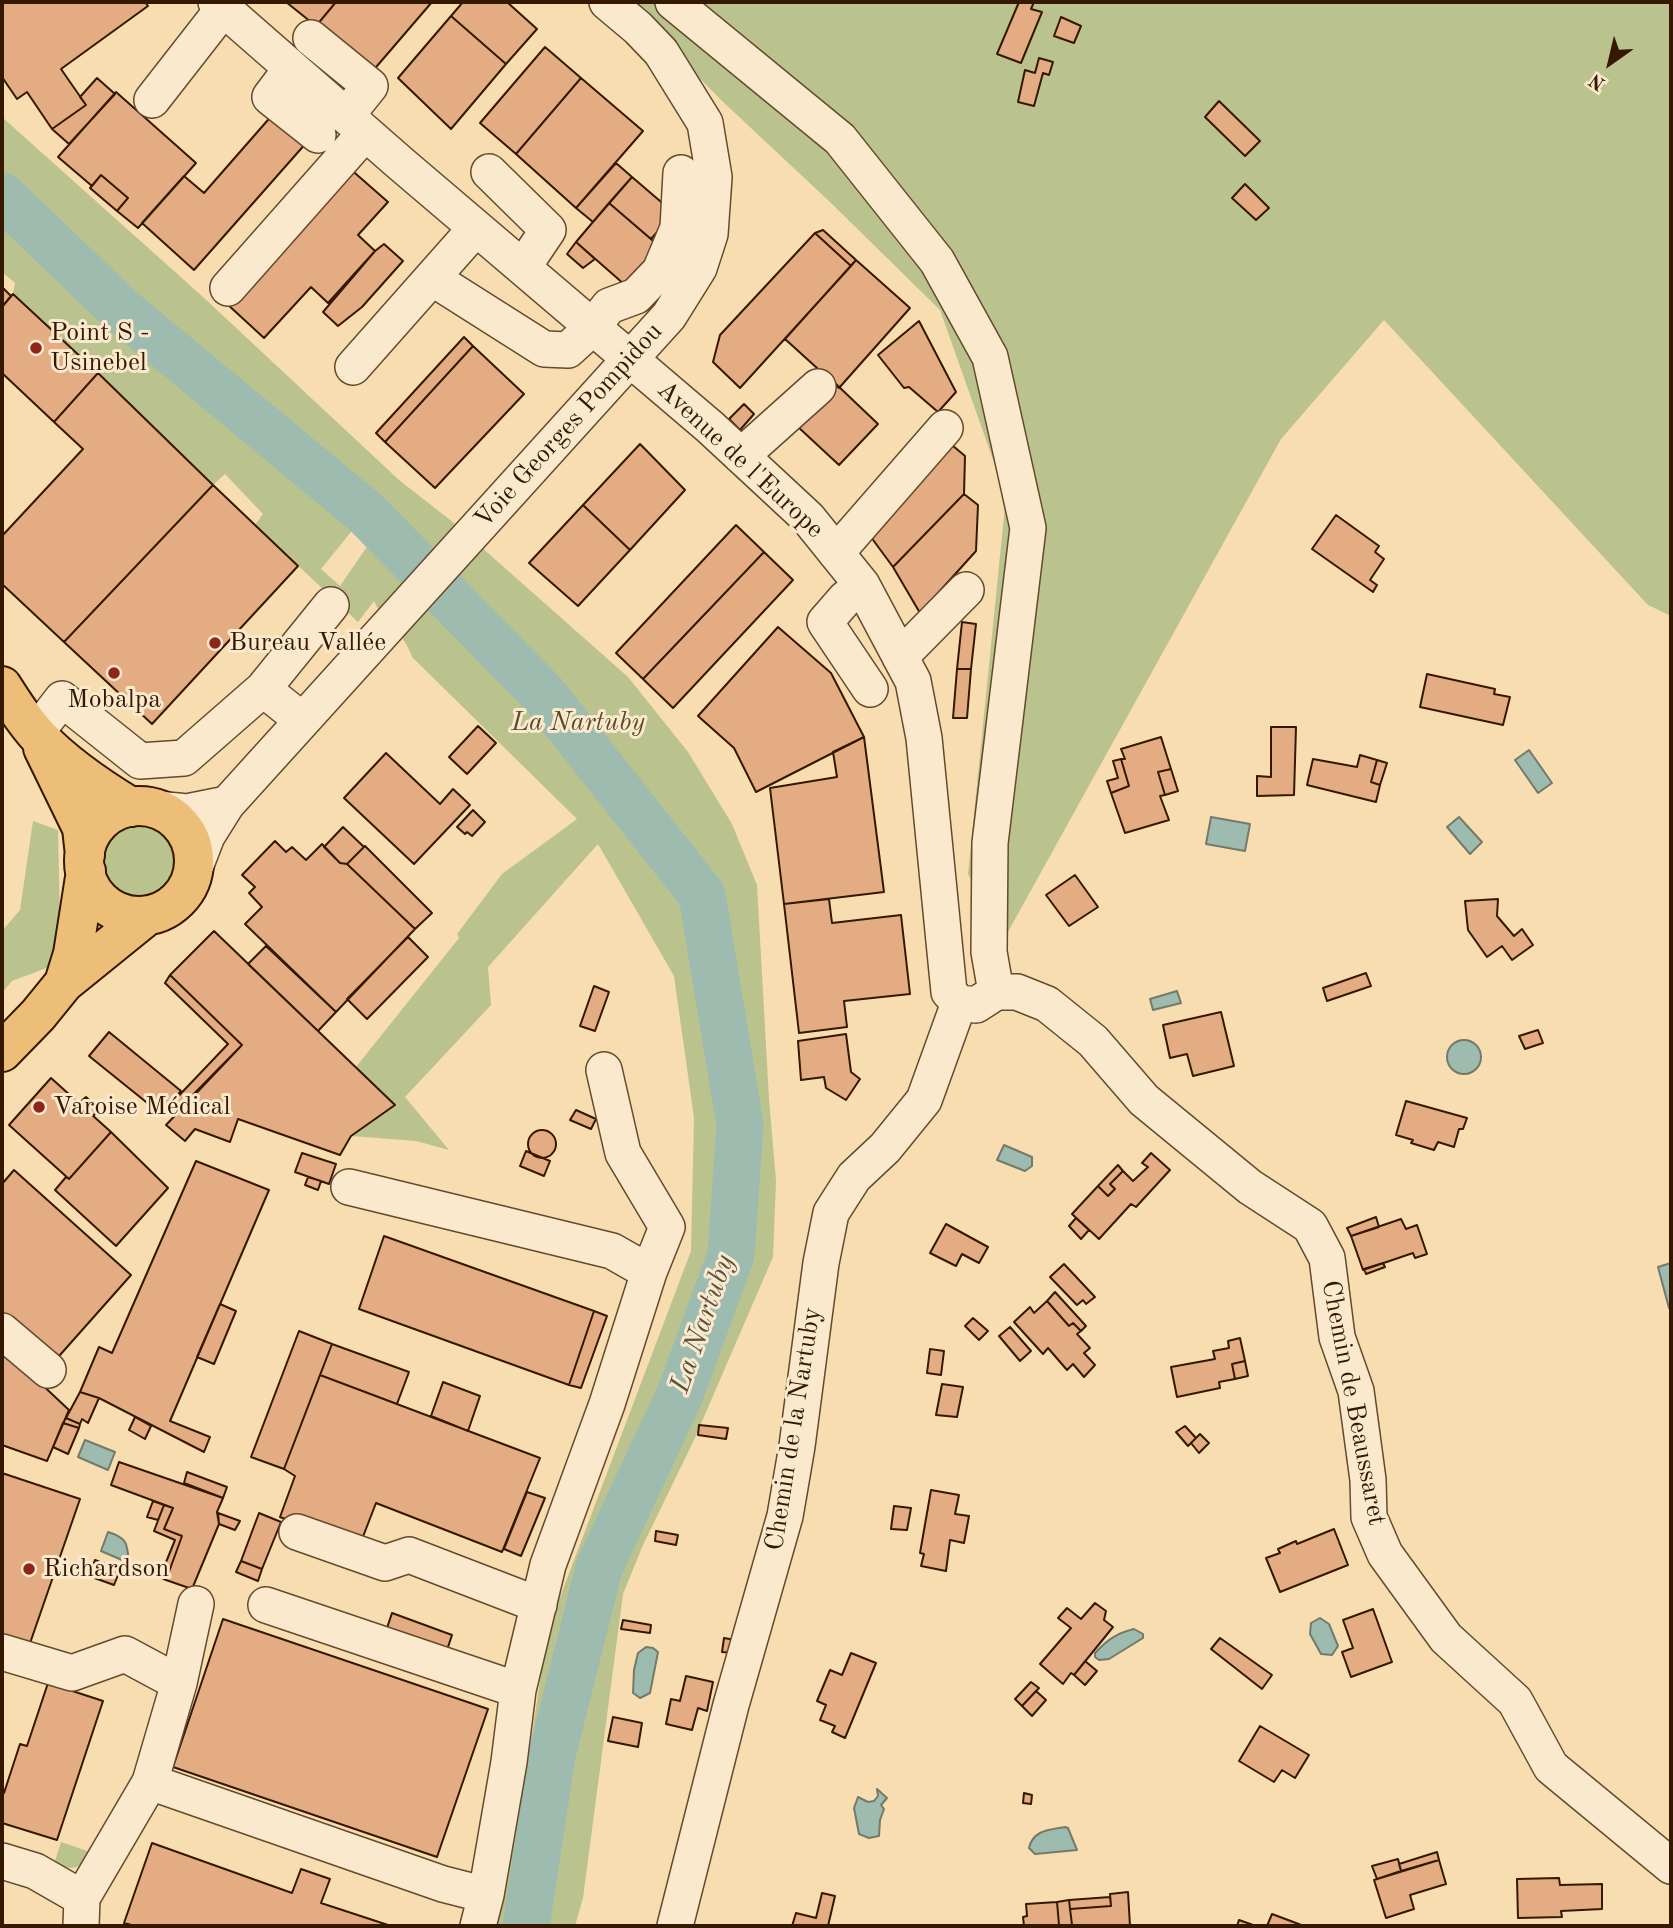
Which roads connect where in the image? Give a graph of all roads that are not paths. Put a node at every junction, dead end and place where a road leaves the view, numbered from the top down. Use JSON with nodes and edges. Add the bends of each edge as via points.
{"nodes":[{"id":1,"x":607,"y":2,"type":"edge"},
{"id":2,"x":673,"y":2,"type":"edge"},
{"id":3,"x":220,"y":5,"type":"edge"},
{"id":4,"x":311,"y":38,"type":"dead end"},
{"id":5,"x":152,"y":100,"type":"dead end"},
{"id":6,"x":343,"y":128,"type":"junction"},
{"id":7,"x":489,"y":172,"type":"dead end"},
{"id":8,"x":681,"y":173,"type":"dead end"},
{"id":9,"x":476,"y":228,"type":"junction"},
{"id":10,"x":523,"y":267,"type":"junction"},
{"id":11,"x":432,"y":278,"type":"junction"},
{"id":12,"x":228,"y":288,"type":"dead end"},
{"id":13,"x":592,"y":328,"type":"junction"},
{"id":14,"x":631,"y":358,"type":"junction"},
{"id":15,"x":353,"y":367,"type":"dead end"},
{"id":16,"x":818,"y":387,"type":"dead end"},
{"id":17,"x":945,"y":428,"type":"dead end"},
{"id":18,"x":741,"y":456,"type":"junction"},
{"id":19,"x":836,"y":553,"type":"junction"},
{"id":20,"x":862,"y":585,"type":"junction"},
{"id":21,"x":966,"y":590,"type":"dead end"},
{"id":22,"x":331,"y":605,"type":"dead end"},
{"id":23,"x":900,"y":657,"type":"junction"},
{"id":24,"x":2,"y":687,"type":"edge"},
{"id":25,"x":263,"y":689,"type":"junction"},
{"id":26,"x":870,"y":689,"type":"dead end"},
{"id":27,"x":302,"y":720,"type":"junction"},
{"id":28,"x":35,"y":734,"type":"junction"},
{"id":29,"x":226,"y":804,"type":"junction"},
{"id":30,"x":144,"y":808,"type":"junction"},
{"id":31,"x":85,"y":863,"type":"junction"},
{"id":32,"x":192,"y":875,"type":"junction"},
{"id":33,"x":148,"y":915,"type":"junction"},
{"id":34,"x":64,"y":983,"type":"junction"},
{"id":35,"x":996,"y":992,"type":"junction"},
{"id":36,"x":959,"y":1003,"type":"junction"},
{"id":37,"x":2,"y":1052,"type":"edge"},
{"id":38,"x":604,"y":1070,"type":"dead end"},
{"id":39,"x":349,"y":1187,"type":"dead end"},
{"id":40,"x":649,"y":1272,"type":"junction"},
{"id":41,"x":2,"y":1331,"type":"edge"},
{"id":42,"x":48,"y":1370,"type":"dead end"},
{"id":43,"x":297,"y":1532,"type":"dead end"},
{"id":44,"x":196,"y":1604,"type":"dead end"},
{"id":45,"x":266,"y":1605,"type":"dead end"},
{"id":46,"x":539,"y":1605,"type":"junction"},
{"id":47,"x":2,"y":1652,"type":"edge"},
{"id":48,"x":179,"y":1684,"type":"junction"},
{"id":49,"x":518,"y":1690,"type":"junction"},
{"id":50,"x":150,"y":1782,"type":"junction"},
{"id":51,"x":2,"y":1861,"type":"edge"},
{"id":52,"x":1671,"y":1866,"type":"edge"},
{"id":53,"x":482,"y":1911,"type":"edge"},
{"id":54,"x":82,"y":1919,"type":"edge"},
{"id":55,"x":675,"y":1926,"type":"edge"}],
"edges":[{"from":1,"to":14,"type":"street","name":"Voie Georges Pompidou","via":[[661,52],[705,123],[714,177],[710,234],[699,268],[669,316]]},
{"from":2,"to":35,"type":"street","via":[[840,139],[937,261],[990,357],[1028,528],[990,843],[989,952]]},
{"from":3,"to":5,"type":"street"},
{"from":3,"to":6,"type":"street","name":"Avenue de l'Europe","via":[[291,69]]},
{"from":4,"to":6,"type":"street","via":[[370,86]]},
{"from":6,"to":9,"type":"street","name":"Avenue de l'Europe"},
{"from":6,"to":12,"type":"street"},
{"from":7,"to":10,"type":"street","via":[[548,230]]},
{"from":8,"to":13,"type":"street","via":[[678,228],[660,271],[636,296],[608,306]]},
{"from":9,"to":10,"type":"street","name":"Avenue de l'Europe"},
{"from":9,"to":11,"type":"street"},
{"from":10,"to":13,"type":"street","name":"Avenue de l'Europe"},
{"from":11,"to":13,"type":"street","via":[[544,349],[568,350]]},
{"from":11,"to":15,"type":"street"},
{"from":13,"to":14,"type":"street","name":"Avenue de l'Europe"},
{"from":14,"to":18,"type":"street","name":"Avenue de l'Europe"},
{"from":14,"to":27,"type":"street","name":"Voie Georges Pompidou"},
{"from":16,"to":18,"type":"street"},
{"from":17,"to":19,"type":"street"},
{"from":18,"to":19,"type":"street","name":"Avenue de l'Europe","via":[[808,518]]},
{"from":19,"to":20,"type":"street","name":"Avenue de l'Europe"},
{"from":20,"to":23,"type":"street","name":"Avenue de l'Europe"},
{"from":20,"to":26,"type":"street","via":[[825,622]]},
{"from":21,"to":23,"type":"street"},
{"from":22,"to":25,"type":"street"},
{"from":23,"to":36,"type":"street","name":"Avenue de l'Europe","via":[[913,681],[924,738],[949,992]]},
{"from":24,"to":28,"type":"main road"},
{"from":25,"to":27,"type":"street"},
{"from":25,"to":28,"type":"street","via":[[184,758],[140,761],[62,699]]},
{"from":27,"to":29,"type":"street","name":"Voie Georges Pompidou"},
{"from":28,"to":30,"type":"main road","via":[[78,771]]},
{"from":28,"to":31,"type":"main road","via":[[79,820]]},
{"from":29,"to":30,"type":"street","via":[[187,812]]},
{"from":29,"to":32,"type":"street","name":"Voie Georges Pompidou"},
{"from":30,"to":31,"type":"main road","via":[[114,813],[99,823],[89,838]]},
{"from":30,"to":32,"type":"main road","via":[[180,824],[194,857]]},
{"from":31,"to":33,"type":"main road","via":[[93,890],[105,903],[121,912]]},
{"from":31,"to":34,"type":"main road","via":[[73,954]]},
{"from":32,"to":33,"type":"main road","via":[[173,904]]},
{"from":33,"to":34,"type":"main road"},
{"from":34,"to":37,"type":"main road"},
{"from":35,"to":36,"type":"street","name":"Chemin de Beaussaret","via":[[976,1005]]},
{"from":35,"to":52,"type":"street","name":"Chemin de Beaussaret","via":[[1017,992],[1048,1004],[1093,1041],[1144,1100],[1250,1187],[1310,1226],[1327,1258],[1338,1337],[1356,1391],[1369,1517],[1385,1554],[1446,1638],[1515,1701],[1551,1767]]},
{"from":36,"to":55,"type":"street","name":"Chemin de la Nartuby","via":[[924,1100],[854,1177],[831,1213],[785,1516]]},
{"from":38,"to":40,"type":"street","via":[[623,1153],[667,1227]]},
{"from":39,"to":40,"type":"street","via":[[612,1251]]},
{"from":40,"to":46,"type":"street","via":[[548,1565]]},
{"from":41,"to":42,"type":"street"},
{"from":43,"to":46,"type":"street","via":[[384,1563],[409,1555]]},
{"from":44,"to":48,"type":"street"},
{"from":45,"to":49,"type":"street"},
{"from":46,"to":49,"type":"street"},
{"from":47,"to":48,"type":"street","via":[[72,1673],[125,1654]]},
{"from":48,"to":50,"type":"street"},
{"from":49,"to":53,"type":"street"},
{"from":50,"to":53,"type":"street","via":[[443,1884]]},
{"from":50,"to":54,"type":"street"},
{"from":51,"to":54,"type":"street","via":[[36,1871]]}]}
